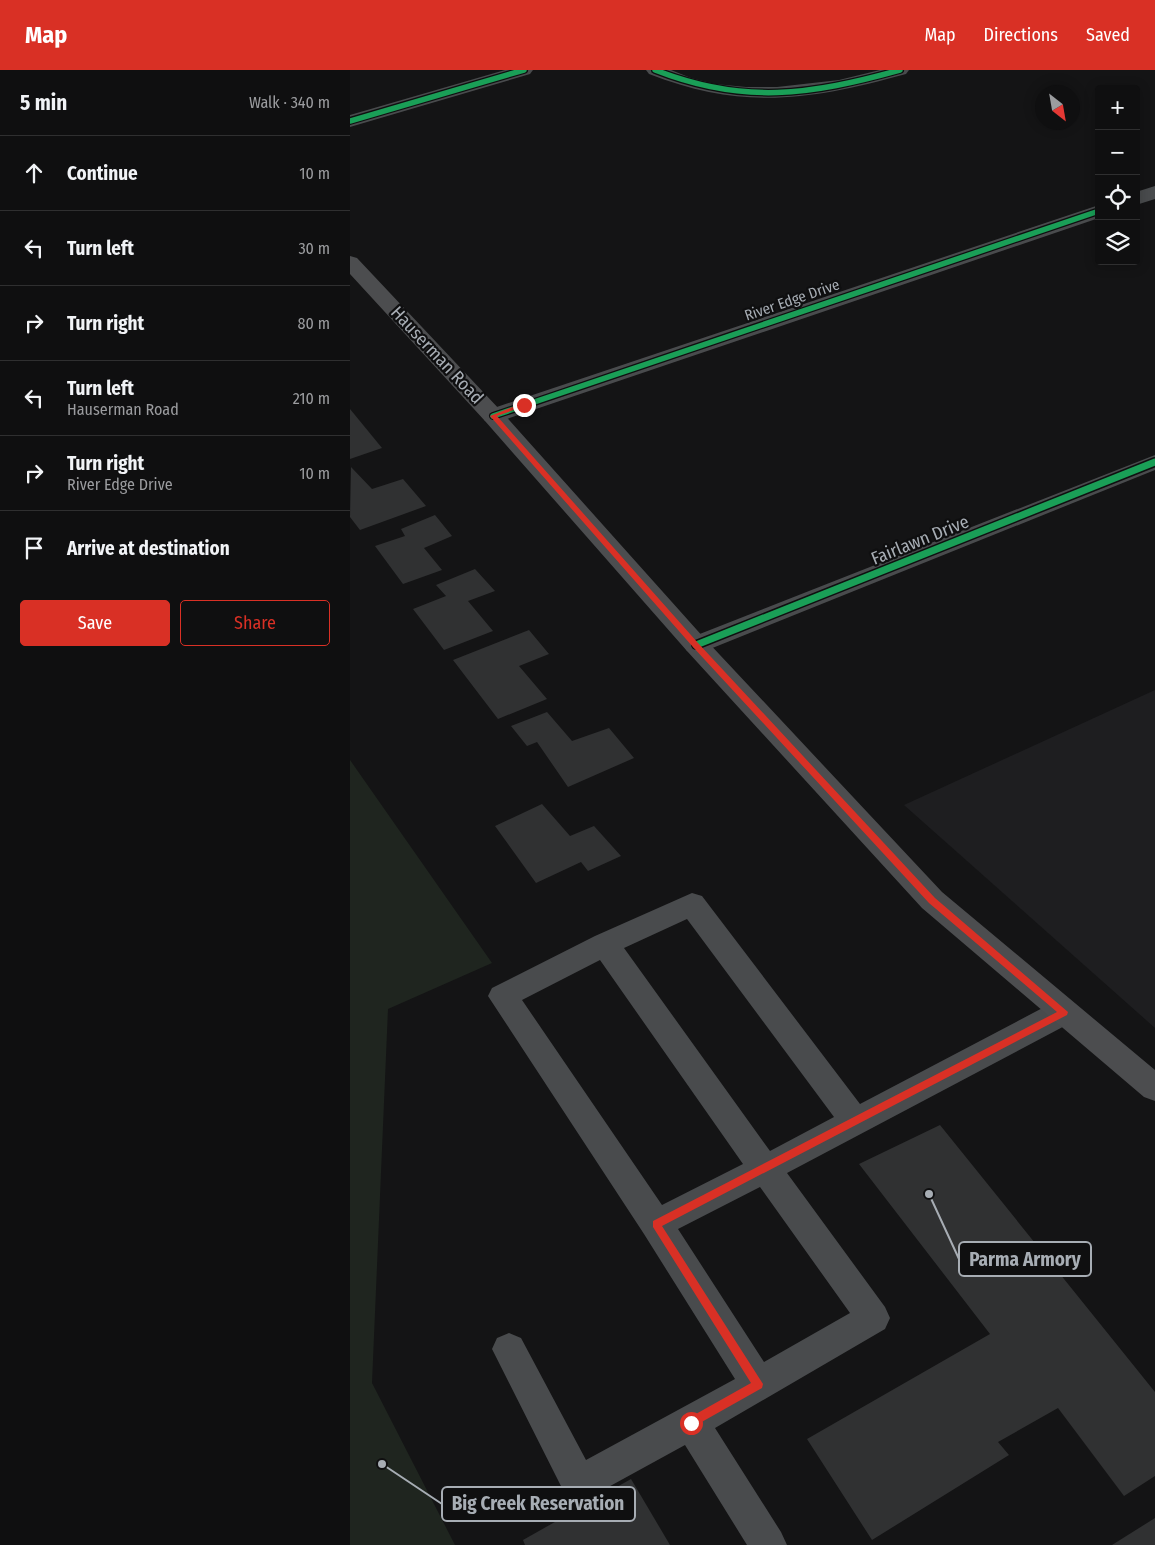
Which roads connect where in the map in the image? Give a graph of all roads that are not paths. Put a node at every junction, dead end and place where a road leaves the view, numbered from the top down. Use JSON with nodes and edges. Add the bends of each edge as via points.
{"nodes":[{"id":1,"x":524,"y":70,"type":"edge"},
{"id":2,"x":655,"y":70,"type":"edge"},
{"id":3,"x":900,"y":70,"type":"edge"},
{"id":4,"x":350,"y":121,"type":"edge"},
{"id":5,"x":1155,"y":192,"type":"edge"},
{"id":6,"x":1140,"y":198,"type":"edge"},
{"id":7,"x":1095,"y":212,"type":"edge"},
{"id":8,"x":350,"y":262,"type":"edge"},
{"id":9,"x":493,"y":416,"type":"junction"},
{"id":10,"x":1155,"y":462,"type":"edge"},
{"id":11,"x":696,"y":645,"type":"junction"},
{"id":12,"x":605,"y":944,"type":"junction"},
{"id":13,"x":1063,"y":1012,"type":"junction"},
{"id":14,"x":1155,"y":1088,"type":"edge"},
{"id":15,"x":855,"y":1121,"type":"junction"},
{"id":16,"x":765,"y":1168,"type":"junction"},
{"id":17,"x":656,"y":1224,"type":"junction"},
{"id":18,"x":509,"y":1348,"type":"dead end"},
{"id":19,"x":758,"y":1384,"type":"junction"},
{"id":20,"x":691,"y":1423,"type":"junction"},
{"id":21,"x":768,"y":1545,"type":"edge"}],
"edges":[{"from":1,"to":4,"type":"street"},
{"from":2,"to":3,"type":"street","via":[[679,81],[732,92],[793,92],[854,83]]},
{"from":5,"to":6,"type":"street"},
{"from":7,"to":9,"type":"street","name":"River Edge Drive"},
{"from":8,"to":9,"type":"main road","name":"Hauserman Road"},
{"from":9,"to":11,"type":"main road","name":"Hauserman Road"},
{"from":10,"to":11,"type":"street","name":"Fairlawn Drive"},
{"from":11,"to":13,"type":"main road","name":"Hauserman Road","via":[[932,900]]},
{"from":12,"to":15,"type":"street","via":[[692,904]]},
{"from":12,"to":16,"type":"street"},
{"from":12,"to":17,"type":"street","via":[[503,996]]},
{"from":13,"to":14,"type":"main road","name":"Hauserman Road"},
{"from":13,"to":15,"type":"street"},
{"from":15,"to":16,"type":"street"},
{"from":16,"to":17,"type":"street"},
{"from":16,"to":19,"type":"street","via":[[873,1318]]},
{"from":17,"to":19,"type":"street"},
{"from":18,"to":20,"type":"street","via":[[579,1483]]},
{"from":19,"to":20,"type":"street"},
{"from":20,"to":21,"type":"street"}]}
